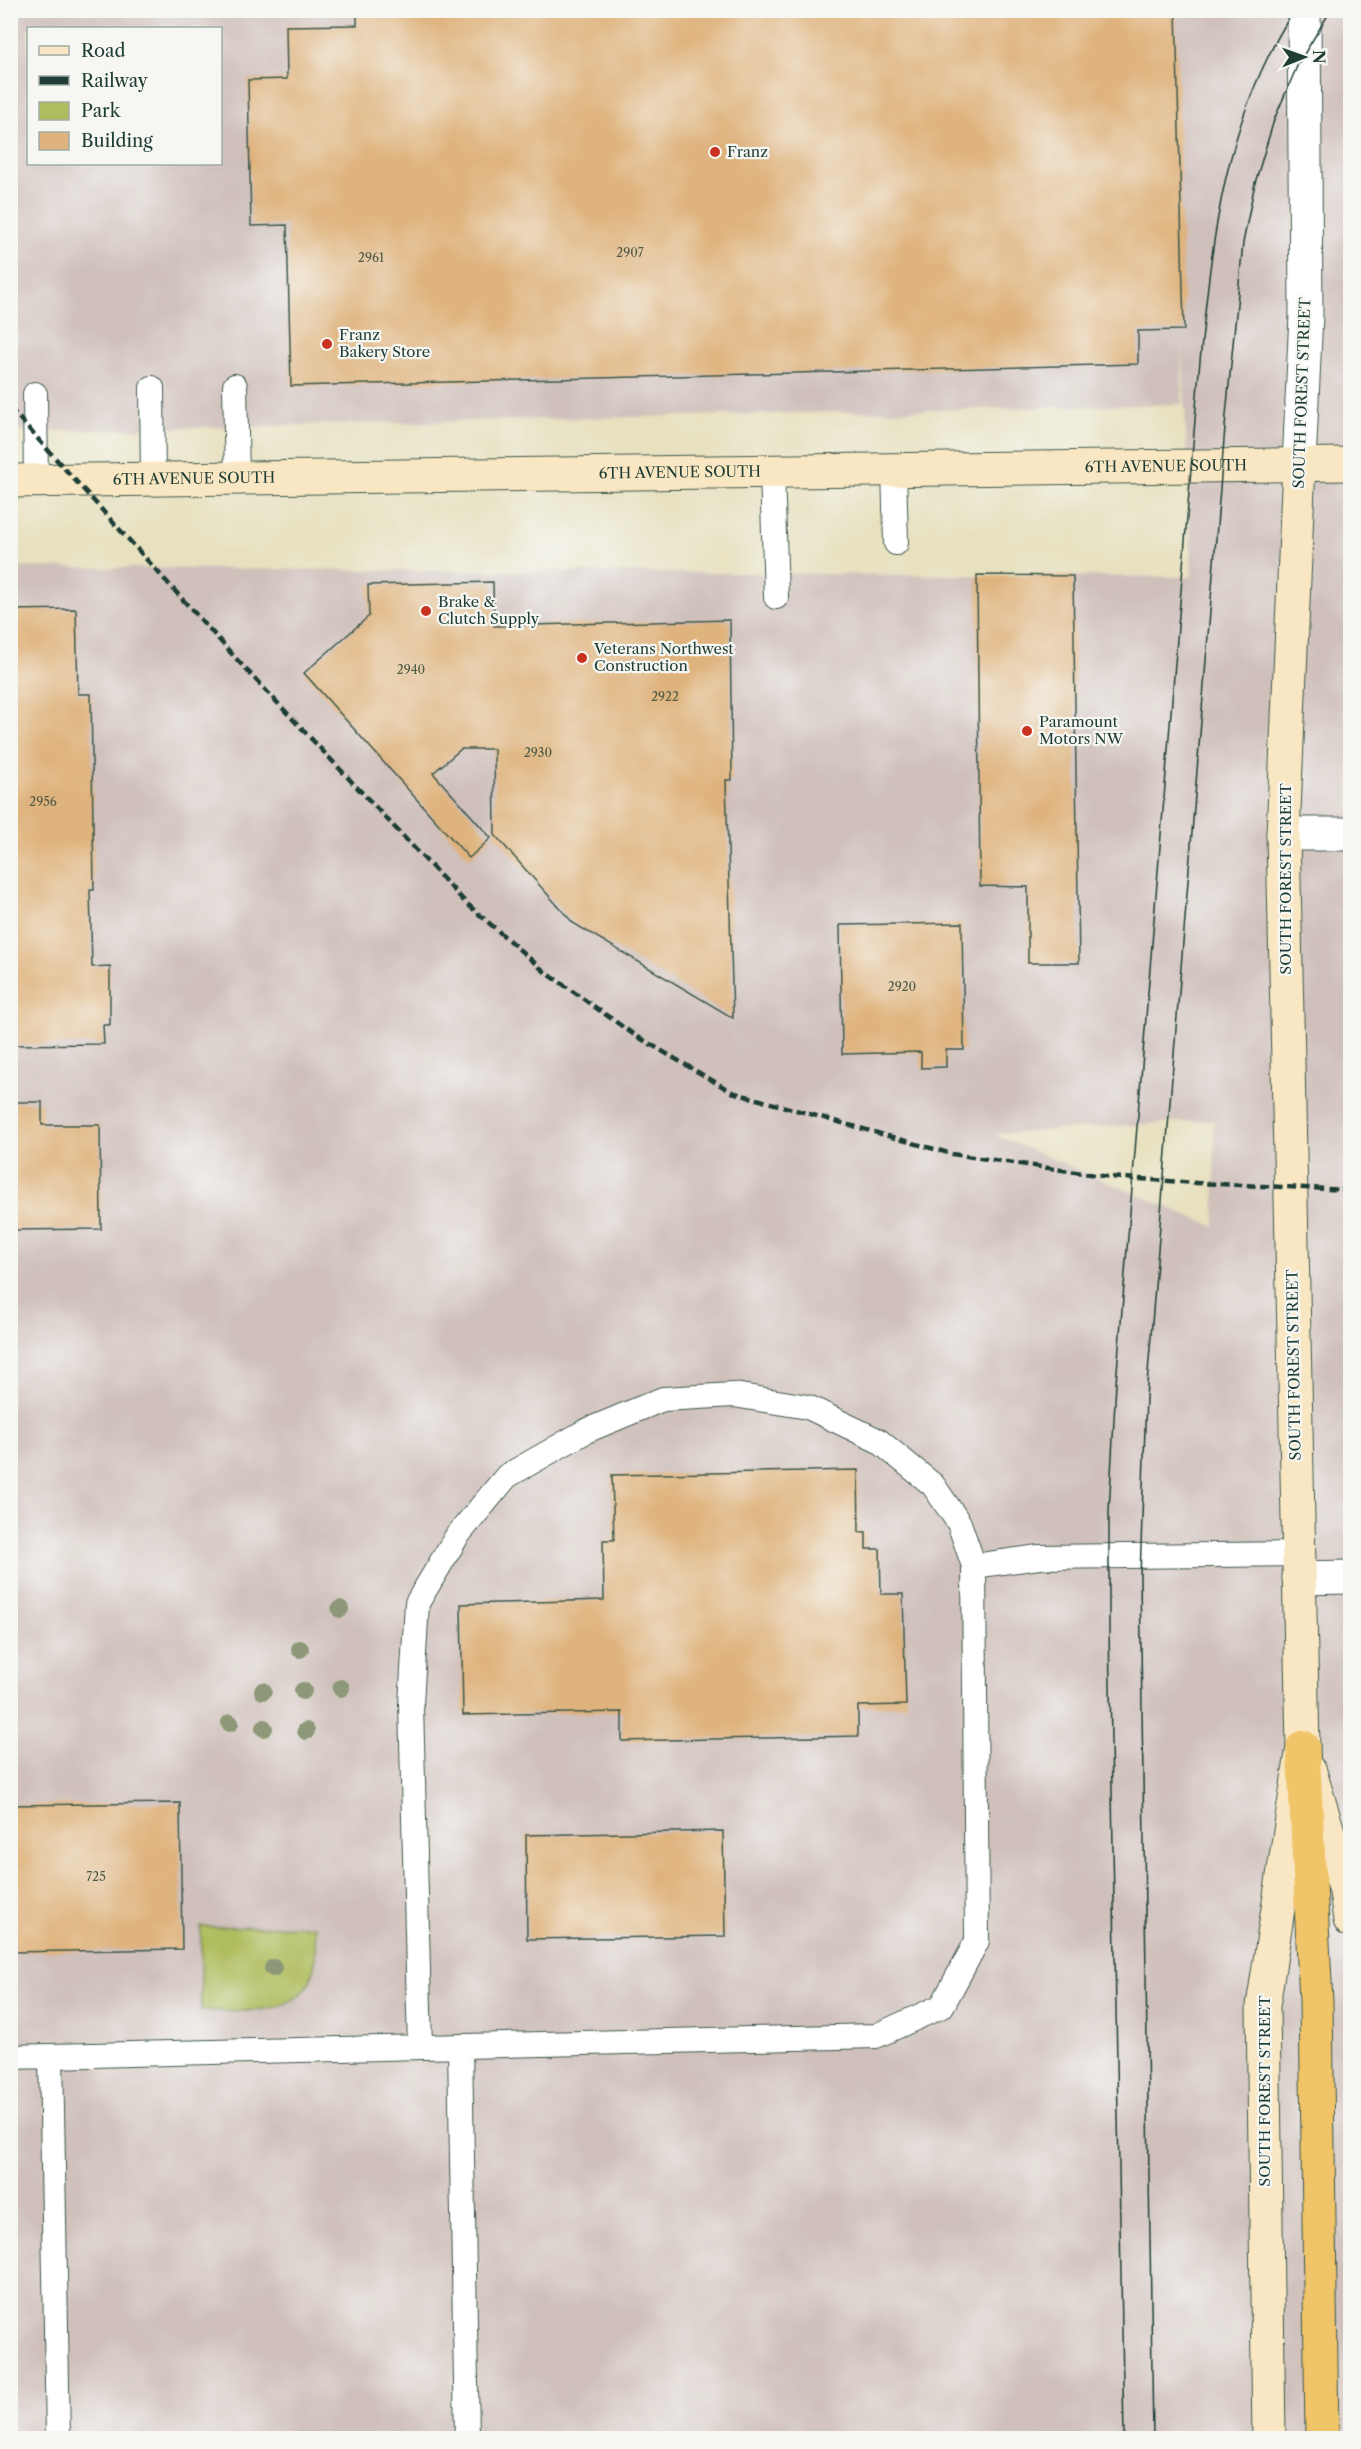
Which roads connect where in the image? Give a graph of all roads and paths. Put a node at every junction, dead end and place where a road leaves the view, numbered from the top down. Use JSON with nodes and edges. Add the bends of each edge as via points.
{"nodes":[{"id":1,"x":1304,"y":10,"type":"edge"},
{"id":2,"x":235,"y":386,"type":"dead end"},
{"id":3,"x":152,"y":388,"type":"dead end"},
{"id":4,"x":35,"y":394,"type":"dead end"},
{"id":5,"x":1299,"y":464,"type":"junction"},
{"id":6,"x":1350,"y":464,"type":"edge"},
{"id":7,"x":894,"y":469,"type":"junction"},
{"id":8,"x":772,"y":471,"type":"junction"},
{"id":9,"x":237,"y":478,"type":"junction"},
{"id":10,"x":153,"y":479,"type":"junction"},
{"id":11,"x":23,"y":481,"type":"edge"},
{"id":12,"x":896,"y":543,"type":"dead end"},
{"id":13,"x":776,"y":597,"type":"dead end"},
{"id":14,"x":1282,"y":834,"type":"junction"},
{"id":15,"x":1350,"y":834,"type":"edge"},
{"id":16,"x":974,"y":1566,"type":"junction"},
{"id":17,"x":1299,"y":1566,"type":"junction"},
{"id":18,"x":1350,"y":1577,"type":"edge"},
{"id":19,"x":1303,"y":1747,"type":"junction"},
{"id":20,"x":1349,"y":1901,"type":"edge"},
{"id":21,"x":460,"y":2046,"type":"junction"},
{"id":22,"x":420,"y":2047,"type":"junction"},
{"id":23,"x":51,"y":2056,"type":"junction"},
{"id":24,"x":10,"y":2057,"type":"edge"},
{"id":25,"x":58,"y":2439,"type":"edge"},
{"id":26,"x":467,"y":2439,"type":"edge"},
{"id":27,"x":1269,"y":2439,"type":"edge"},
{"id":28,"x":1322,"y":2439,"type":"edge"}],
"edges":[{"from":1,"to":5,"type":"street","name":"SOUTH FOREST STREET","via":[[1306,315]]},
{"from":2,"to":9,"type":"lane"},
{"from":3,"to":10,"type":"lane"},
{"from":4,"to":11,"type":"lane"},
{"from":5,"to":6,"type":"main road","name":"6TH AVENUE SOUTH"},
{"from":5,"to":7,"type":"main road","name":"6TH AVENUE SOUTH"},
{"from":5,"to":14,"type":"main road","name":"SOUTH FOREST STREET"},
{"from":7,"to":8,"type":"main road","name":"6TH AVENUE SOUTH"},
{"from":7,"to":12,"type":"lane"},
{"from":8,"to":9,"type":"main road","name":"6TH AVENUE SOUTH"},
{"from":8,"to":13,"type":"lane"},
{"from":9,"to":10,"type":"main road","name":"6TH AVENUE SOUTH"},
{"from":10,"to":11,"type":"main road","name":"6TH AVENUE SOUTH"},
{"from":14,"to":15,"type":"street"},
{"from":14,"to":17,"type":"main road","name":"SOUTH FOREST STREET"},
{"from":16,"to":17,"type":"lane","via":[[1039,1557]]},
{"from":16,"to":21,"type":"lane","via":[[977,1941],[942,2006],[876,2036]]},
{"from":16,"to":22,"type":"lane","via":[[959,1524],[933,1485],[879,1441],[808,1407],[734,1395],[663,1399],[586,1431],[507,1476],[457,1536],[417,1603],[411,1704]]},
{"from":17,"to":18,"type":"street"},
{"from":17,"to":19,"type":"main road","name":"SOUTH FOREST STREET"},
{"from":19,"to":20,"type":"main road","name":"SOUTH FOREST STREET"},
{"from":19,"to":27,"type":"main road","name":"SOUTH FOREST STREET","via":[[1263,2006]]},
{"from":19,"to":28,"type":"highway","via":[[1316,2001]]},
{"from":21,"to":22,"type":"lane"},
{"from":21,"to":26,"type":"lane"},
{"from":22,"to":23,"type":"lane"},
{"from":23,"to":24,"type":"lane"},
{"from":23,"to":25,"type":"lane"}]}
